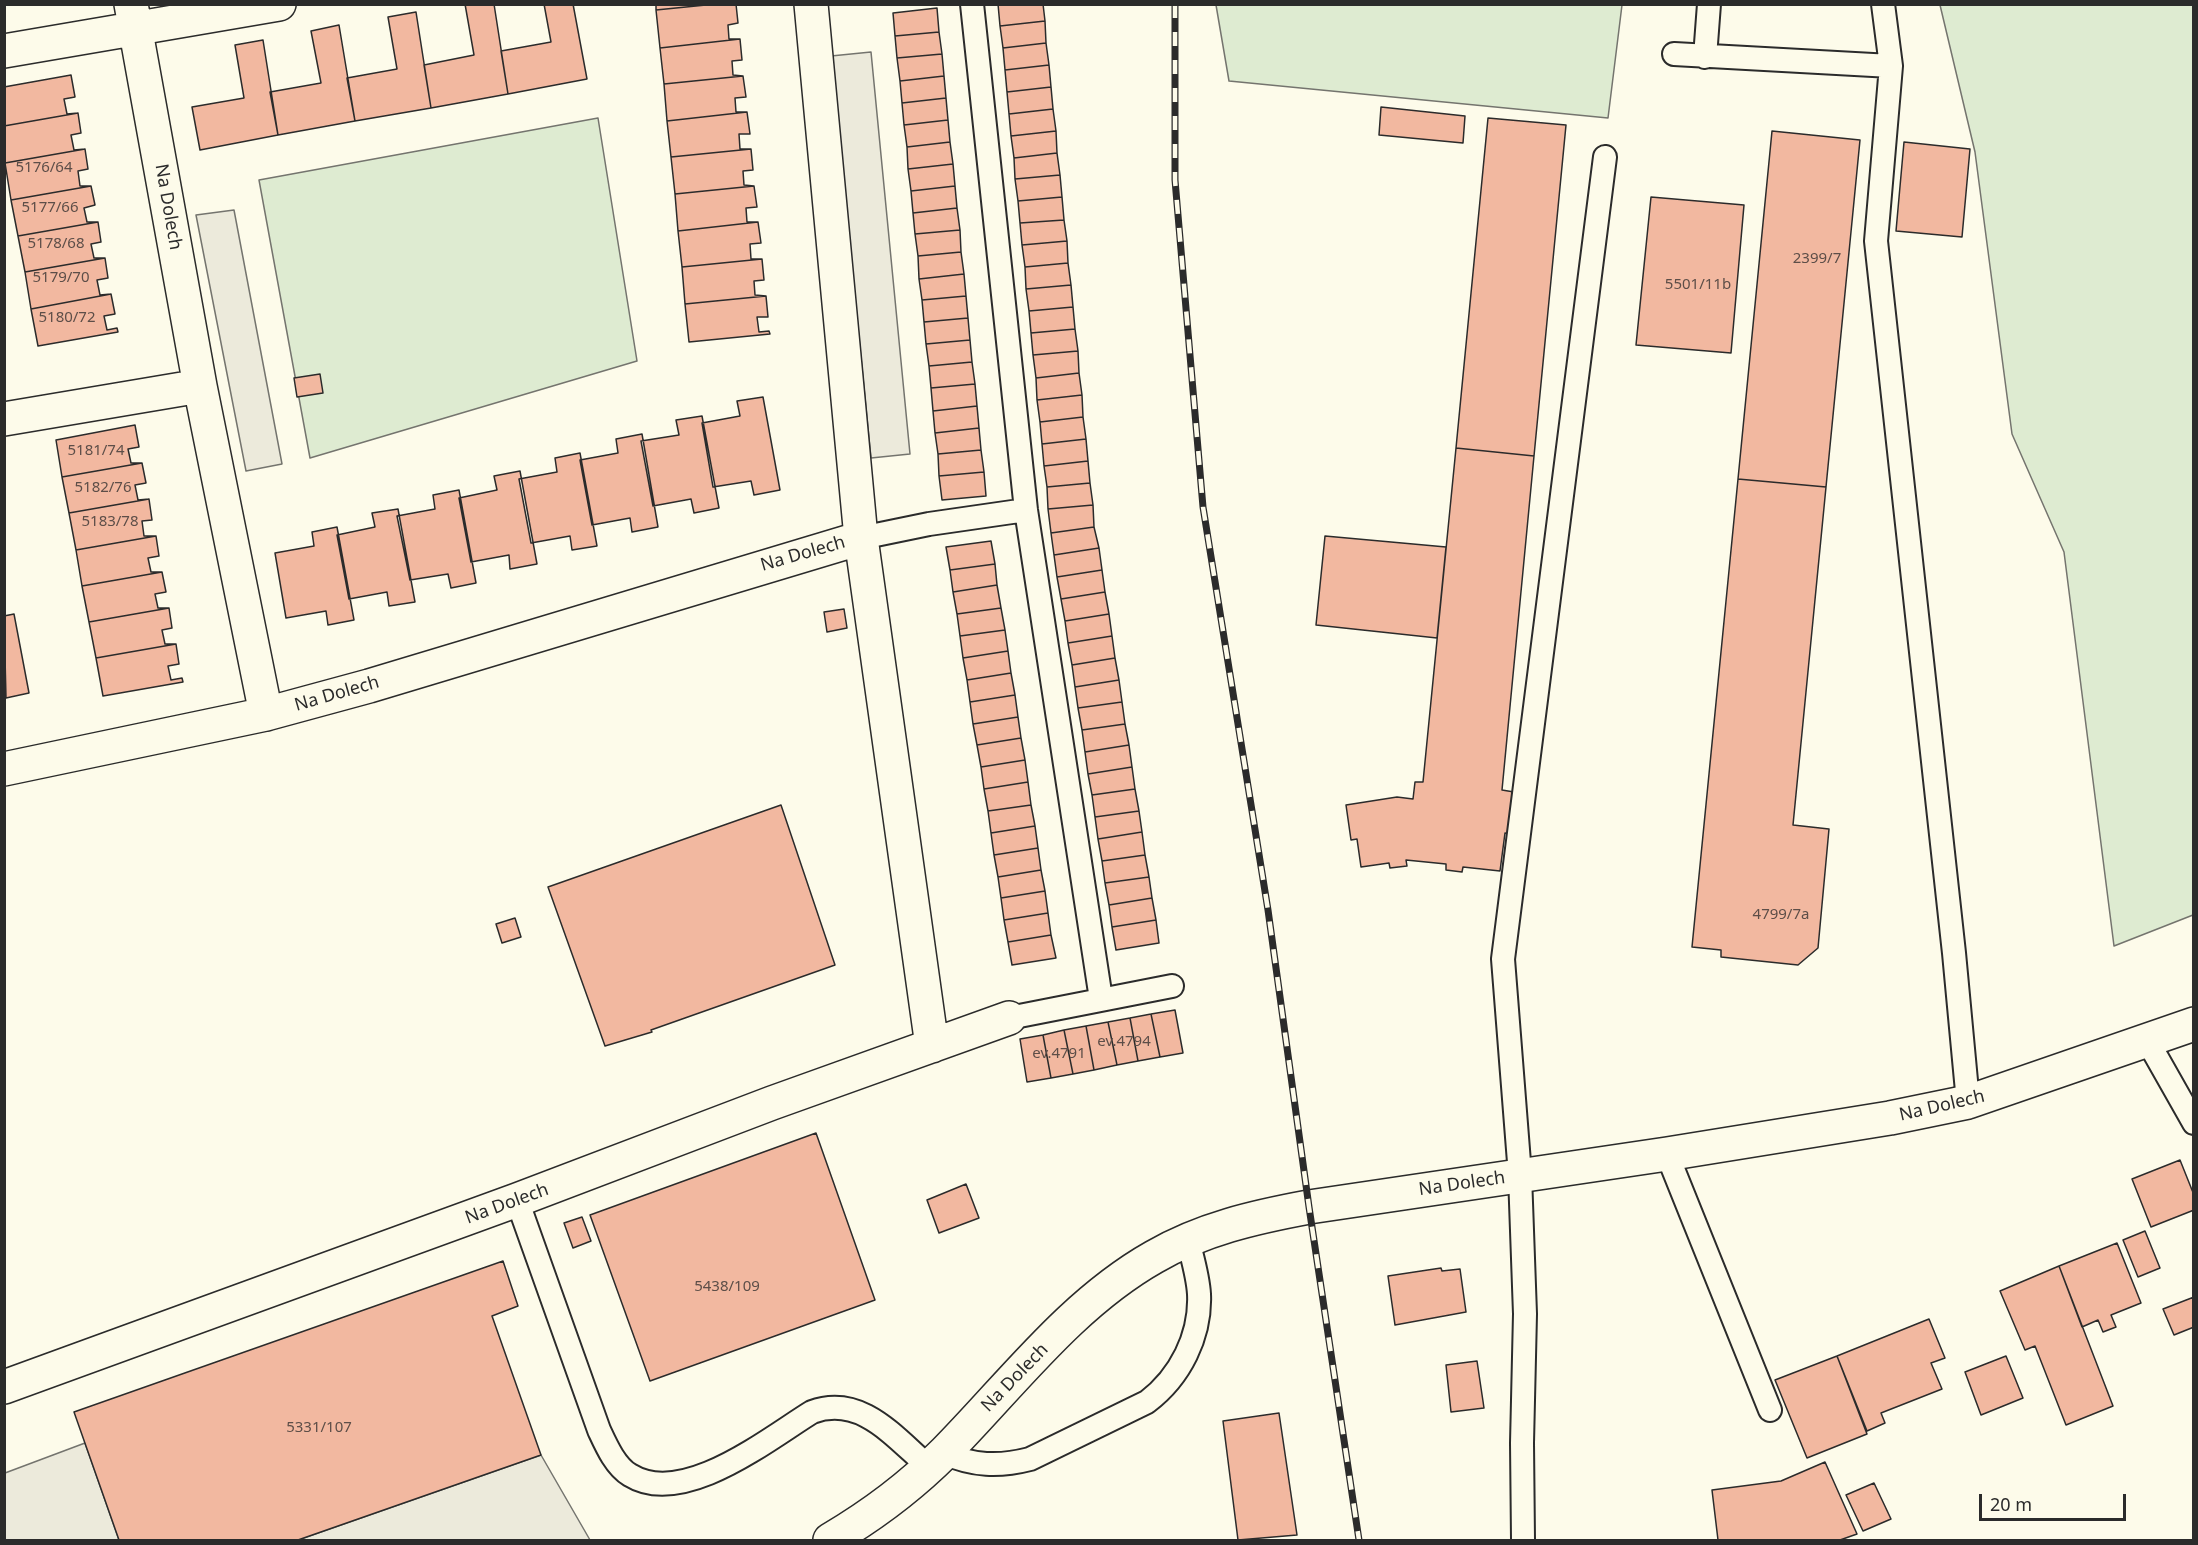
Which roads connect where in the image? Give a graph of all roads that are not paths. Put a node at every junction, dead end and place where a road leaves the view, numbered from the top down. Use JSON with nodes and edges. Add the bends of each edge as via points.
{"nodes":[{"id":1,"x":279,"y":4,"type":"edge"},
{"id":2,"x":812,"y":4,"type":"edge"},
{"id":3,"x":972,"y":4,"type":"edge"},
{"id":4,"x":1709,"y":4,"type":"edge"},
{"id":5,"x":1883,"y":4,"type":"edge"},
{"id":6,"x":133,"y":16,"type":"edge"},
{"id":7,"x":4,"y":51,"type":"edge"},
{"id":8,"x":1674,"y":54,"type":"dead end"},
{"id":9,"x":1705,"y":57,"type":"junction"},
{"id":10,"x":1892,"y":66,"type":"junction"},
{"id":11,"x":1605,"y":157,"type":"dead end"},
{"id":12,"x":200,"y":386,"type":"junction"},
{"id":13,"x":4,"y":419,"type":"edge"},
{"id":14,"x":1026,"y":510,"type":"junction"},
{"id":15,"x":861,"y":538,"type":"junction"},
{"id":16,"x":266,"y":714,"type":"junction"},
{"id":17,"x":4,"y":769,"type":"edge"},
{"id":18,"x":1172,"y":986,"type":"dead end"},
{"id":19,"x":1101,"y":999,"type":"junction"},
{"id":20,"x":1009,"y":1018,"type":"joint"},
{"id":21,"x":2193,"y":1024,"type":"edge"},
{"id":22,"x":2147,"y":1040,"type":"junction"},
{"id":23,"x":932,"y":1046,"type":"junction"},
{"id":24,"x":1968,"y":1102,"type":"junction"},
{"id":25,"x":2193,"y":1123,"type":"edge"},
{"id":26,"x":1667,"y":1154,"type":"junction"},
{"id":27,"x":1520,"y":1175,"type":"junction"},
{"id":28,"x":517,"y":1200,"type":"junction"},
{"id":29,"x":1188,"y":1240,"type":"junction"},
{"id":30,"x":4,"y":1387,"type":"edge"},
{"id":31,"x":1770,"y":1410,"type":"dead end"},
{"id":32,"x":936,"y":1460,"type":"junction"},
{"id":33,"x":830,"y":1540,"type":"edge"},
{"id":34,"x":1523,"y":1540,"type":"edge"}],
"edges":[{"from":1,"to":6,"type":"street"},
{"from":2,"to":15,"type":"street","name":"Na Dolech"},
{"from":3,"to":14,"type":"lane"},
{"from":4,"to":9,"type":"lane"},
{"from":5,"to":10,"type":"lane"},
{"from":6,"to":7,"type":"street"},
{"from":6,"to":12,"type":"street","name":"Na Dolech"},
{"from":8,"to":9,"type":"lane"},
{"from":9,"to":10,"type":"lane"},
{"from":10,"to":24,"type":"lane","via":[[1876,242]]},
{"from":11,"to":27,"type":"lane","via":[[1503,958]]},
{"from":12,"to":13,"type":"street"},
{"from":12,"to":16,"type":"street","name":"Na Dolech"},
{"from":14,"to":15,"type":"lane"},
{"from":14,"to":19,"type":"lane"},
{"from":15,"to":16,"type":"street","name":"Na Dolech"},
{"from":15,"to":23,"type":"street"},
{"from":16,"to":17,"type":"street","name":"Na Dolech"},
{"from":18,"to":19,"type":"lane"},
{"from":19,"to":20,"type":"lane"},
{"from":20,"to":23,"type":"street","name":"Na Dolech"},
{"from":21,"to":22,"type":"street","name":"Na Dolech"},
{"from":22,"to":24,"type":"street","name":"Na Dolech"},
{"from":22,"to":25,"type":"lane"},
{"from":23,"to":28,"type":"street","name":"Na Dolech"},
{"from":24,"to":26,"type":"street","name":"Na Dolech"},
{"from":26,"to":27,"type":"street","name":"Na Dolech"},
{"from":26,"to":31,"type":"lane"},
{"from":27,"to":29,"type":"street","name":"Na Dolech","via":[[1277,1212]]},
{"from":27,"to":34,"type":"lane","via":[[1525,1314]]},
{"from":28,"to":30,"type":"street","name":"Na Dolech"},
{"from":28,"to":32,"type":"lane","via":[[598,1430],[628,1474],[665,1484],[704,1475],[829,1406],[843,1406],[867,1415]]},
{"from":29,"to":32,"type":"street","name":"Na Dolech","via":[[1153,1257],[1088,1304]]},
{"from":29,"to":32,"type":"lane","via":[[1198,1287],[1198,1315],[1185,1358],[1163,1390],[1148,1402],[1030,1459],[974,1464]]},
{"from":32,"to":33,"type":"street","name":"Na Dolech","via":[[897,1495]]}]}
